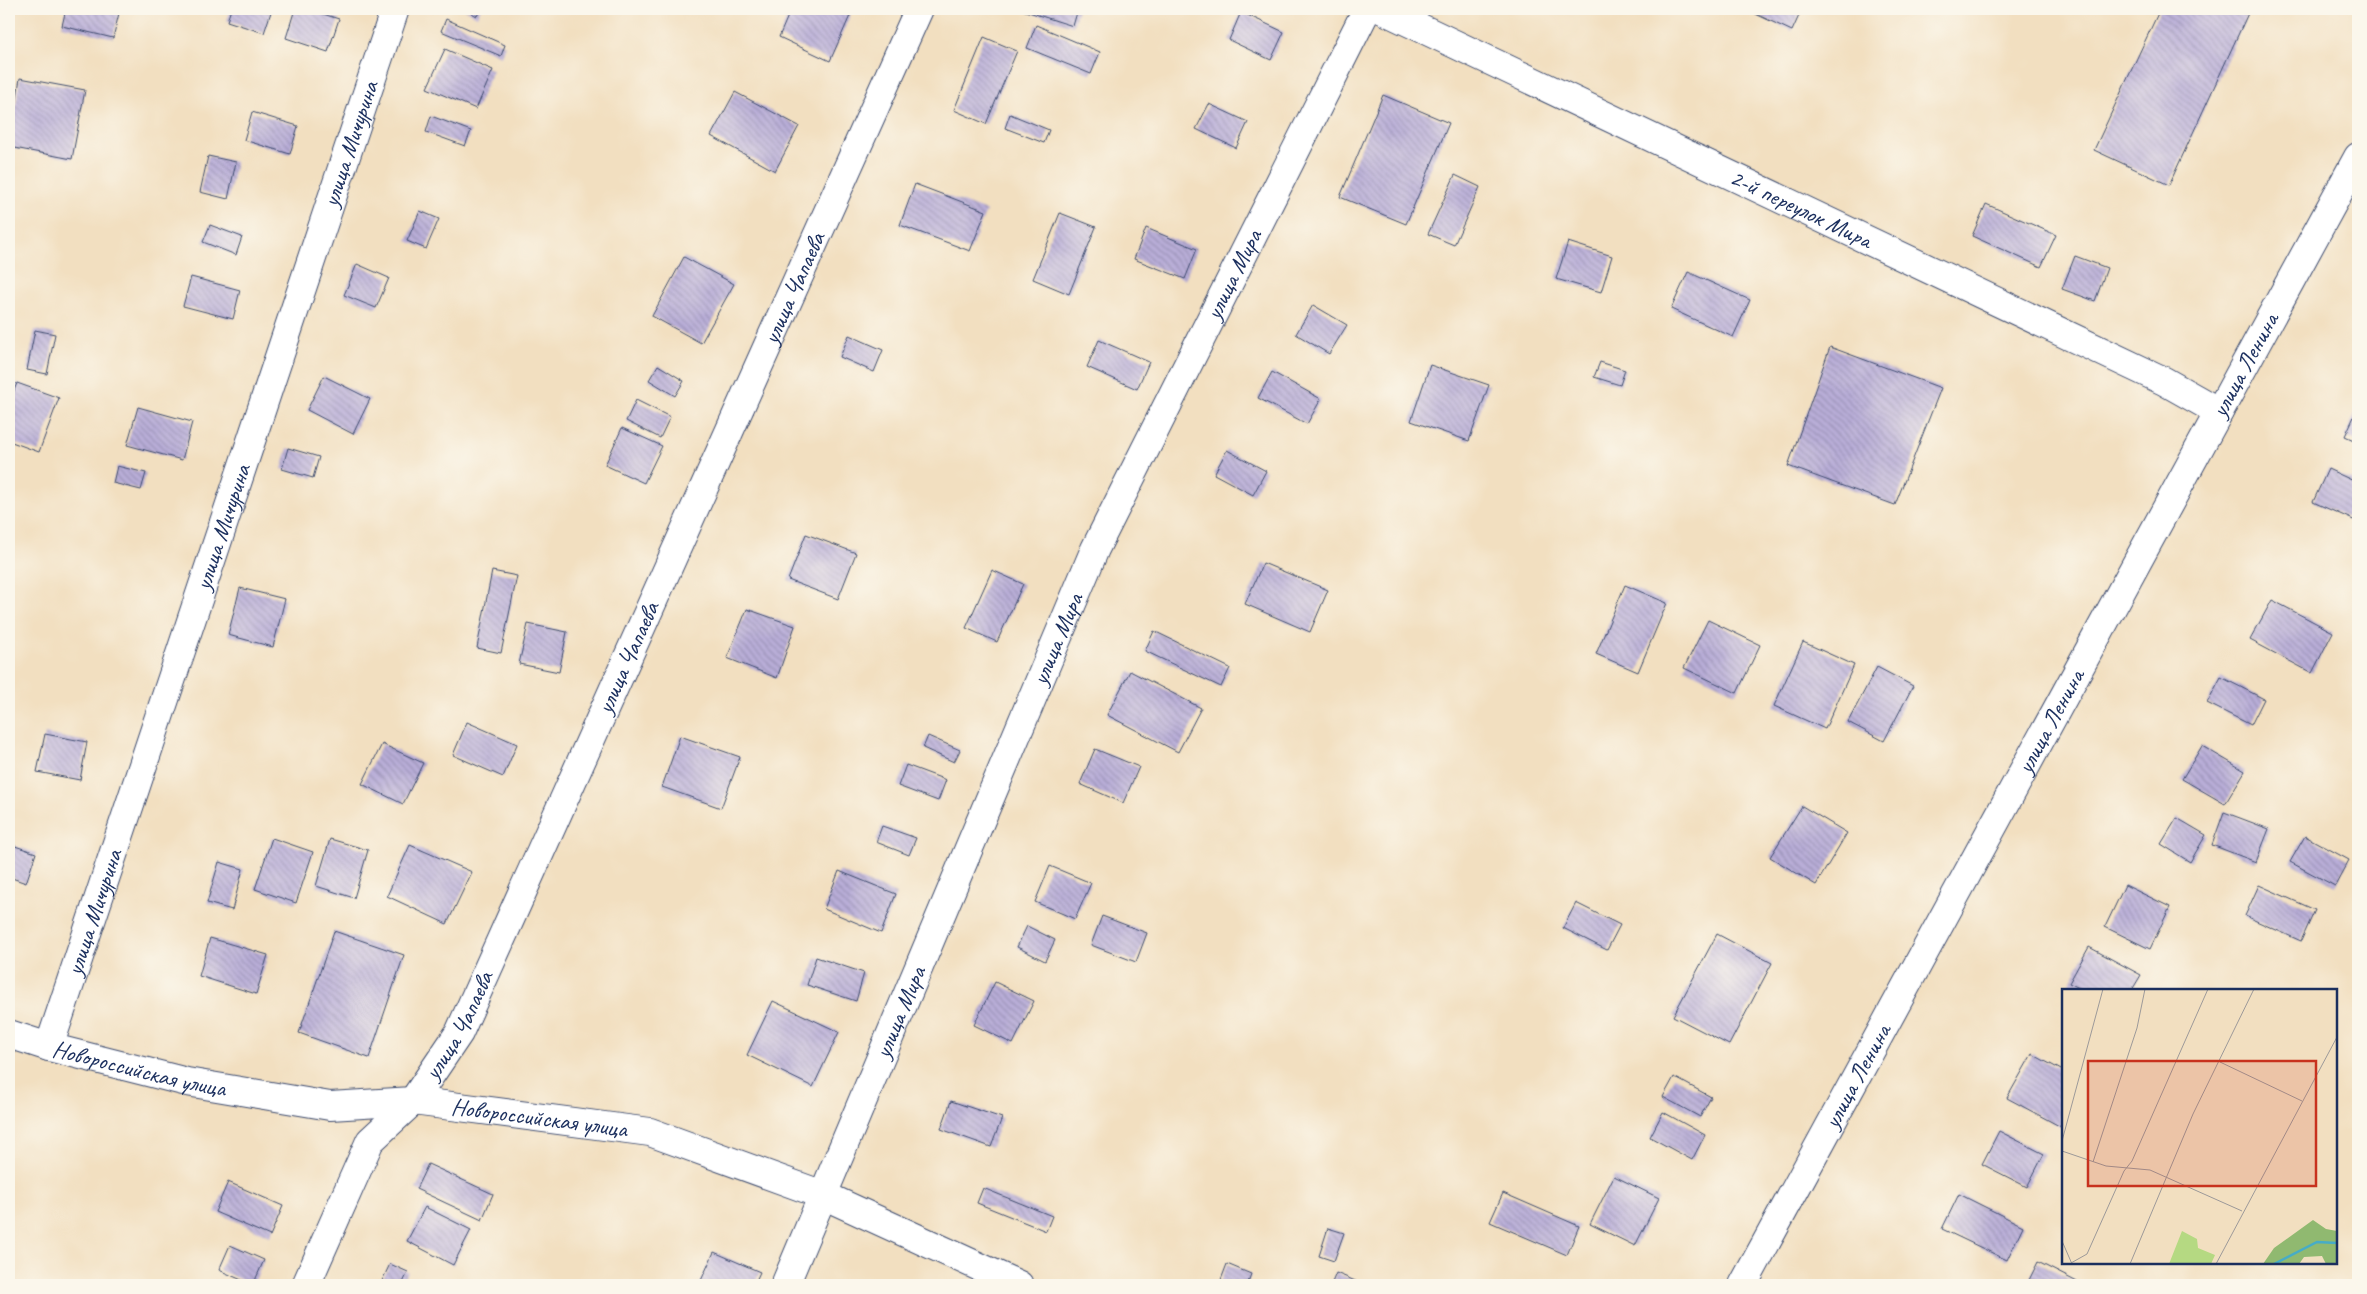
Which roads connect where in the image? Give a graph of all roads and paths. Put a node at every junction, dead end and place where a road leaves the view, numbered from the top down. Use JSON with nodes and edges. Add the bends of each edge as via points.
{"nodes":[{"id":1,"x":395,"y":9,"type":"edge"},
{"id":2,"x":919,"y":9,"type":"edge"},
{"id":3,"x":1367,"y":9,"type":"edge"},
{"id":4,"x":1381,"y":9,"type":"edge"},
{"id":5,"x":2358,"y":157,"type":"edge"},
{"id":6,"x":2219,"y":412,"type":"junction"},
{"id":7,"x":9,"y":1034,"type":"edge"},
{"id":8,"x":48,"y":1047,"type":"junction"},
{"id":9,"x":413,"y":1101,"type":"junction"},
{"id":10,"x":823,"y":1195,"type":"junction"},
{"id":11,"x":306,"y":1285,"type":"edge"},
{"id":12,"x":785,"y":1285,"type":"edge"},
{"id":13,"x":1019,"y":1285,"type":"edge"},
{"id":14,"x":1743,"y":1285,"type":"edge"}],
"edges":[{"from":1,"to":8,"type":"street","name":"улица Мичурина"},
{"from":2,"to":9,"type":"street","name":"улица Чапаева","via":[[459,1033]]},
{"from":3,"to":10,"type":"street","name":"улица Мира","via":[[1095,549]]},
{"from":4,"to":6,"type":"street","name":"2-й переулок Мира","via":[[2164,381]]},
{"from":5,"to":6,"type":"street","name":"улица Ленина"},
{"from":6,"to":14,"type":"street","name":"улица Ленина"},
{"from":7,"to":8,"type":"street","name":"Новороссийская улица"},
{"from":8,"to":9,"type":"street","name":"Новороссийская улица","via":[[187,1082],[330,1106]]},
{"from":9,"to":10,"type":"street","name":"Новороссийская улица","via":[[650,1132]]},
{"from":9,"to":11,"type":"street","name":"улица Чапаева","via":[[370,1141]]},
{"from":10,"to":12,"type":"street","name":"улица Мира"},
{"from":10,"to":13,"type":"street","name":"Новороссийская улица"}]}
